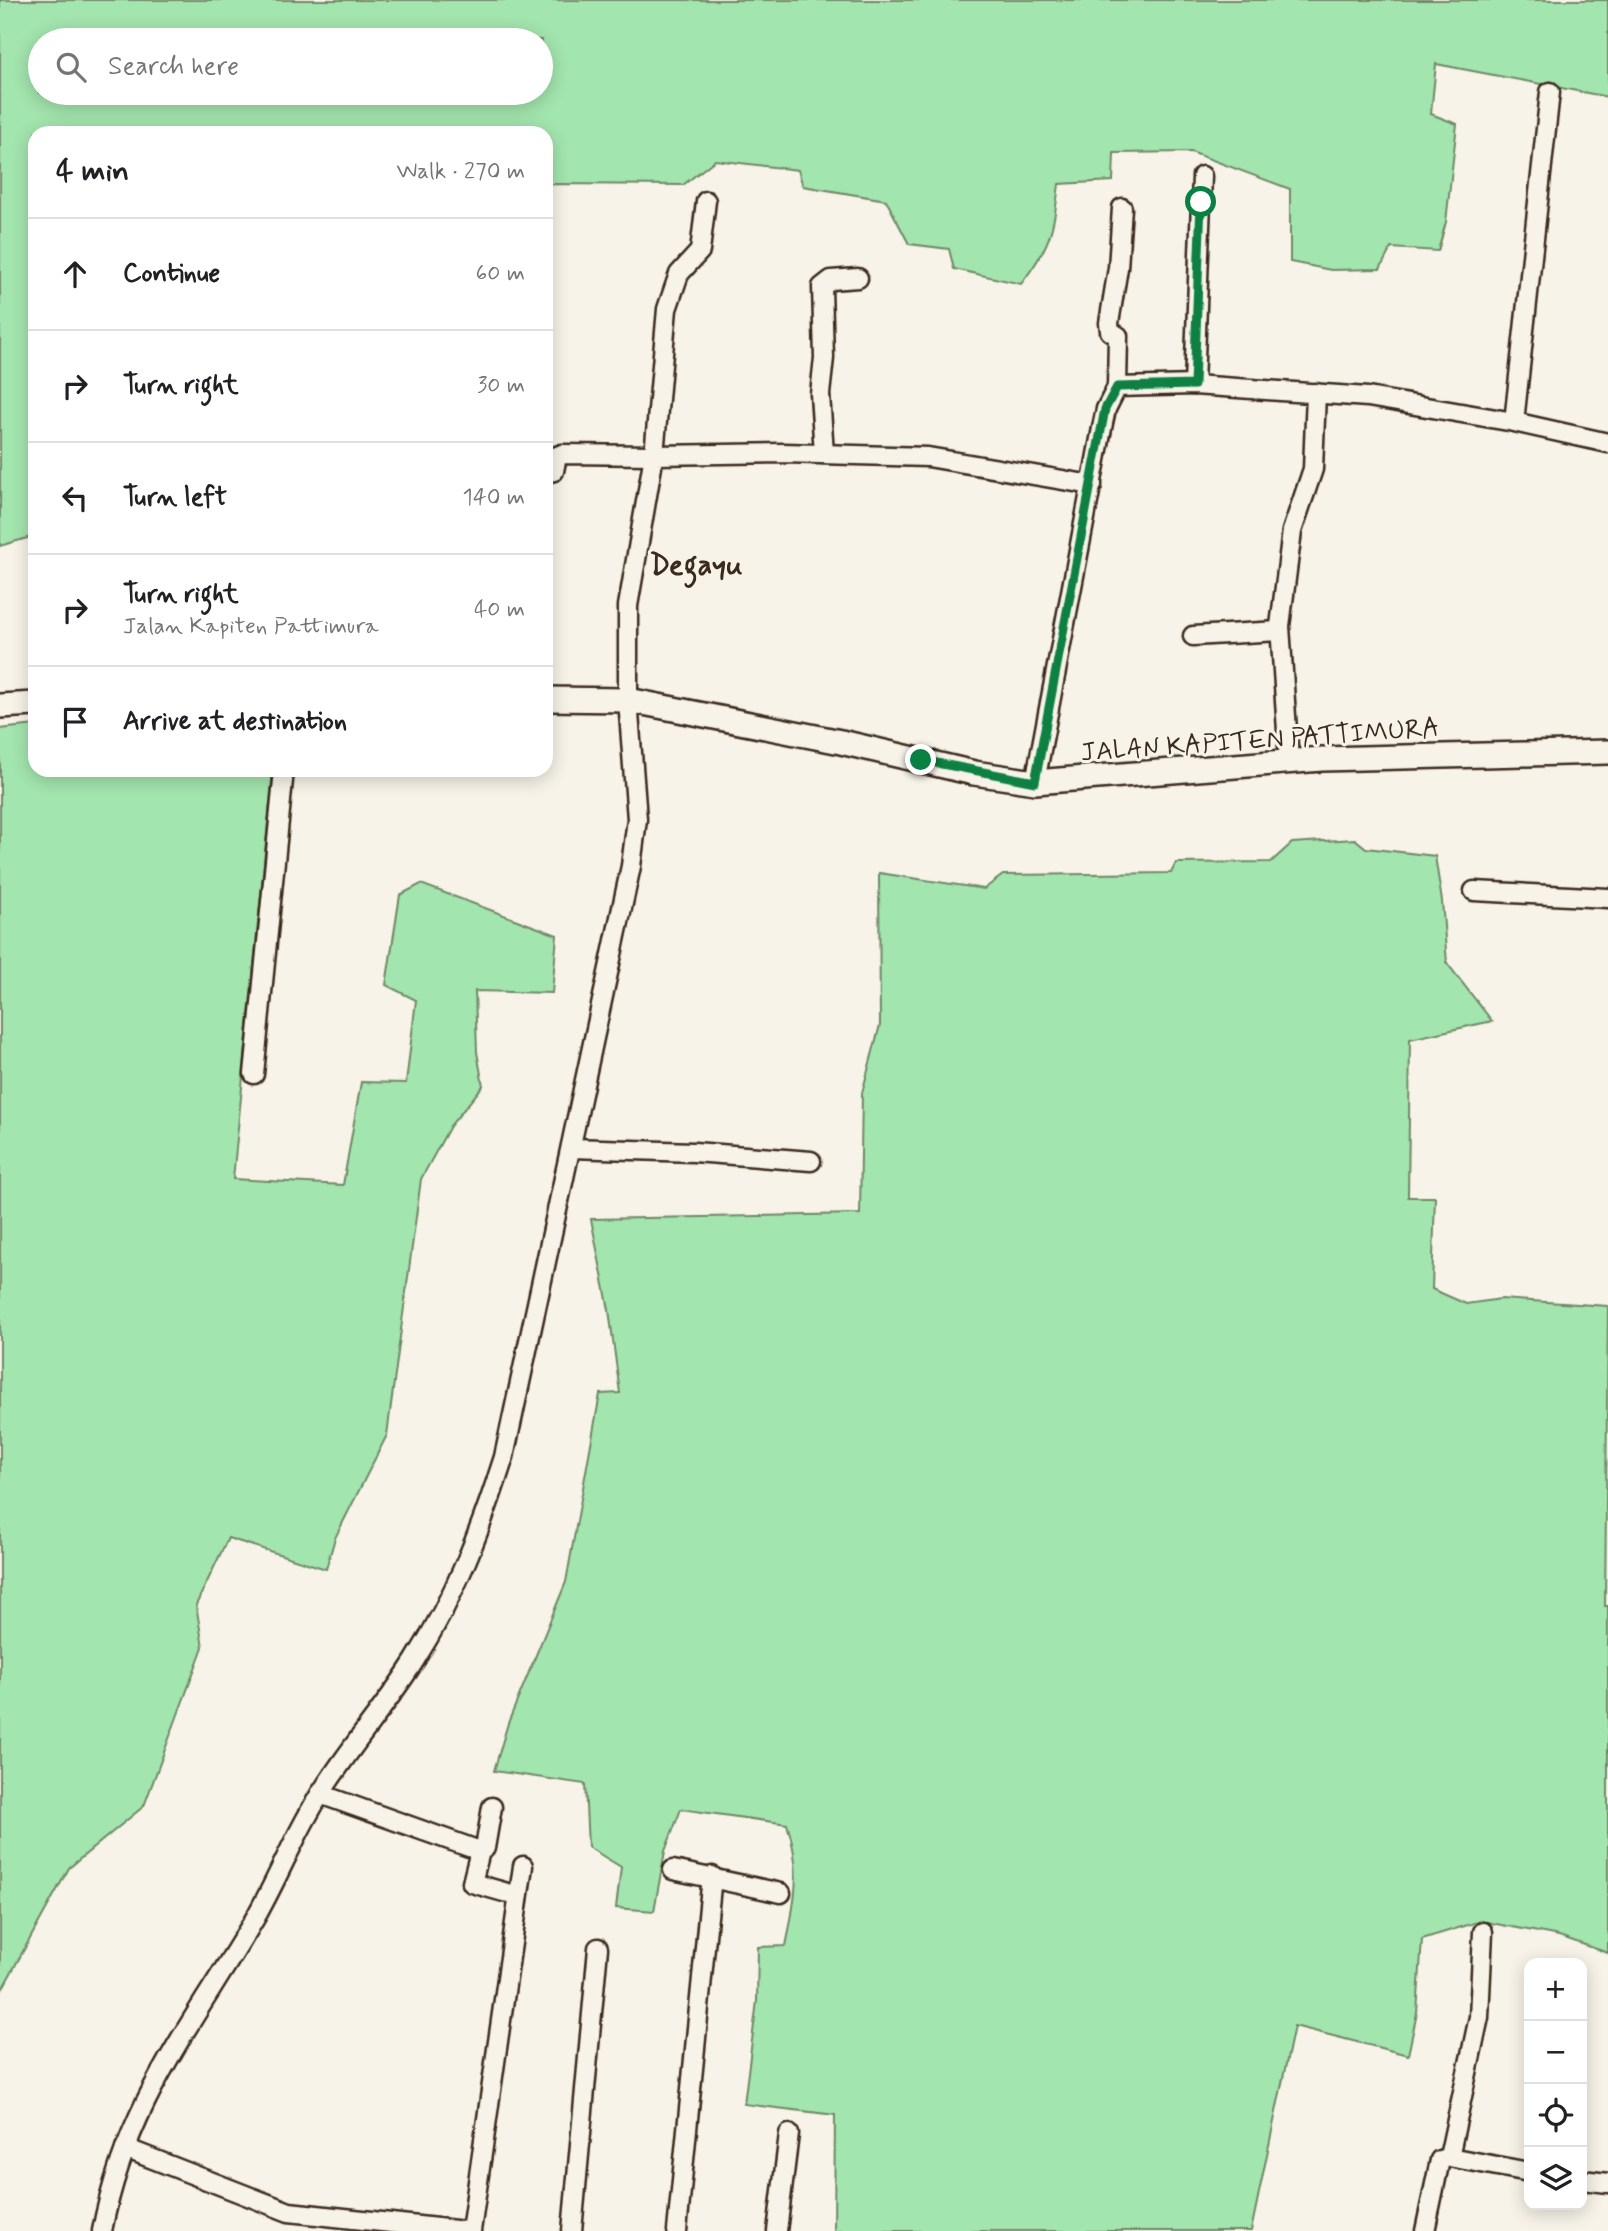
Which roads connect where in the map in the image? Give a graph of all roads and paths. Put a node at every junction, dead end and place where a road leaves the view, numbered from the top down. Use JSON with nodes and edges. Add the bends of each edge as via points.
{"nodes":[{"id":1,"x":1550,"y":92,"type":"dead end"},
{"id":2,"x":1202,"y":176,"type":"dead end"},
{"id":3,"x":706,"y":201,"type":"dead end"},
{"id":4,"x":1122,"y":208,"type":"dead end"},
{"id":5,"x":858,"y":278,"type":"dead end"},
{"id":6,"x":1194,"y":385,"type":"junction"},
{"id":7,"x":1117,"y":387,"type":"junction"},
{"id":8,"x":1316,"y":393,"type":"junction"},
{"id":9,"x":1514,"y":422,"type":"junction"},
{"id":10,"x":1608,"y":443,"type":"edge"},
{"id":11,"x":824,"y":454,"type":"junction"},
{"id":12,"x":654,"y":455,"type":"junction"},
{"id":13,"x":553,"y":471,"type":"edge"},
{"id":14,"x":1092,"y":485,"type":"junction"},
{"id":15,"x":1279,"y":631,"type":"junction"},
{"id":16,"x":1193,"y":636,"type":"dead end"},
{"id":17,"x":553,"y":699,"type":"edge"},
{"id":18,"x":628,"y":700,"type":"junction"},
{"id":19,"x":28,"y":704,"type":"edge"},
{"id":20,"x":0,"y":706,"type":"edge"},
{"id":21,"x":1608,"y":752,"type":"edge"},
{"id":22,"x":1289,"y":761,"type":"junction"},
{"id":23,"x":283,"y":777,"type":"edge"},
{"id":24,"x":1035,"y":782,"type":"junction"},
{"id":25,"x":1474,"y":891,"type":"dead end"},
{"id":26,"x":1608,"y":895,"type":"edge"},
{"id":27,"x":254,"y":1074,"type":"dead end"},
{"id":28,"x":571,"y":1149,"type":"junction"},
{"id":29,"x":811,"y":1161,"type":"dead end"},
{"id":30,"x":320,"y":1794,"type":"junction"},
{"id":31,"x":492,"y":1807,"type":"dead end"},
{"id":32,"x":480,"y":1851,"type":"junction"},
{"id":33,"x":523,"y":1866,"type":"dead end"},
{"id":34,"x":673,"y":1870,"type":"dead end"},
{"id":35,"x":712,"y":1876,"type":"junction"},
{"id":36,"x":781,"y":1893,"type":"dead end"},
{"id":37,"x":518,"y":1896,"type":"junction"},
{"id":38,"x":1483,"y":1932,"type":"dead end"},
{"id":39,"x":598,"y":1948,"type":"dead end"},
{"id":40,"x":789,"y":2134,"type":"dead end"},
{"id":41,"x":125,"y":2148,"type":"junction"},
{"id":42,"x":1449,"y":2157,"type":"junction"},
{"id":43,"x":1524,"y":2171,"type":"edge"},
{"id":44,"x":1587,"y":2181,"type":"edge"},
{"id":45,"x":1608,"y":2183,"type":"edge"},
{"id":46,"x":103,"y":2231,"type":"edge"},
{"id":47,"x":465,"y":2231,"type":"edge"},
{"id":48,"x":471,"y":2231,"type":"edge"},
{"id":49,"x":572,"y":2231,"type":"edge"},
{"id":50,"x":677,"y":2231,"type":"edge"},
{"id":51,"x":777,"y":2231,"type":"edge"},
{"id":52,"x":1425,"y":2231,"type":"edge"}],
"edges":[{"from":1,"to":9,"type":"street"},
{"from":2,"to":6,"type":"street"},
{"from":3,"to":12,"type":"street","via":[[700,251],[679,274],[667,309]]},
{"from":4,"to":7,"type":"street","via":[[1108,323],[1118,336]]},
{"from":5,"to":11,"type":"street","via":[[831,279],[822,287]]},
{"from":6,"to":7,"type":"street"},
{"from":6,"to":8,"type":"street"},
{"from":7,"to":14,"type":"street","via":[[1105,409]]},
{"from":8,"to":9,"type":"street","via":[[1368,397]]},
{"from":8,"to":15,"type":"street","via":[[1313,469],[1292,531]]},
{"from":9,"to":10,"type":"street"},
{"from":11,"to":12,"type":"street"},
{"from":11,"to":14,"type":"street","via":[[928,457]]},
{"from":12,"to":13,"type":"street","via":[[562,454],[557,456]]},
{"from":12,"to":18,"type":"street","via":[[628,606]]},
{"from":14,"to":24,"type":"street"},
{"from":15,"to":16,"type":"street"},
{"from":15,"to":22,"type":"street"},
{"from":17,"to":18,"type":"street","name":"JALAN KAPITEN PATTIMURA"},
{"from":18,"to":24,"type":"street","name":"JALAN KAPITEN PATTIMURA"},
{"from":18,"to":28,"type":"street","via":[[638,819],[635,843]]},
{"from":19,"to":20,"type":"street"},
{"from":21,"to":22,"type":"street","name":"JALAN KAPITEN PATTIMURA"},
{"from":22,"to":24,"type":"street","name":"JALAN KAPITEN PATTIMURA"},
{"from":23,"to":27,"type":"street"},
{"from":25,"to":26,"type":"street"},
{"from":28,"to":29,"type":"street"},
{"from":28,"to":30,"type":"street","via":[[504,1457],[473,1551],[415,1660]]},
{"from":30,"to":32,"type":"street"},
{"from":30,"to":41,"type":"street","via":[[255,1919],[167,2058]]},
{"from":31,"to":32,"type":"street","via":[[485,1848]]},
{"from":32,"to":37,"type":"street","via":[[472,1883]]},
{"from":33,"to":37,"type":"street"},
{"from":34,"to":35,"type":"street"},
{"from":35,"to":36,"type":"street"},
{"from":35,"to":50,"type":"street"},
{"from":37,"to":48,"type":"street"},
{"from":38,"to":42,"type":"street","via":[[1479,2017]]},
{"from":39,"to":49,"type":"street"},
{"from":40,"to":51,"type":"street"},
{"from":41,"to":46,"type":"street"},
{"from":41,"to":47,"type":"street","via":[[289,2212]]},
{"from":42,"to":43,"type":"street"},
{"from":42,"to":52,"type":"street","via":[[1437,2164]]},
{"from":44,"to":45,"type":"street"}]}
